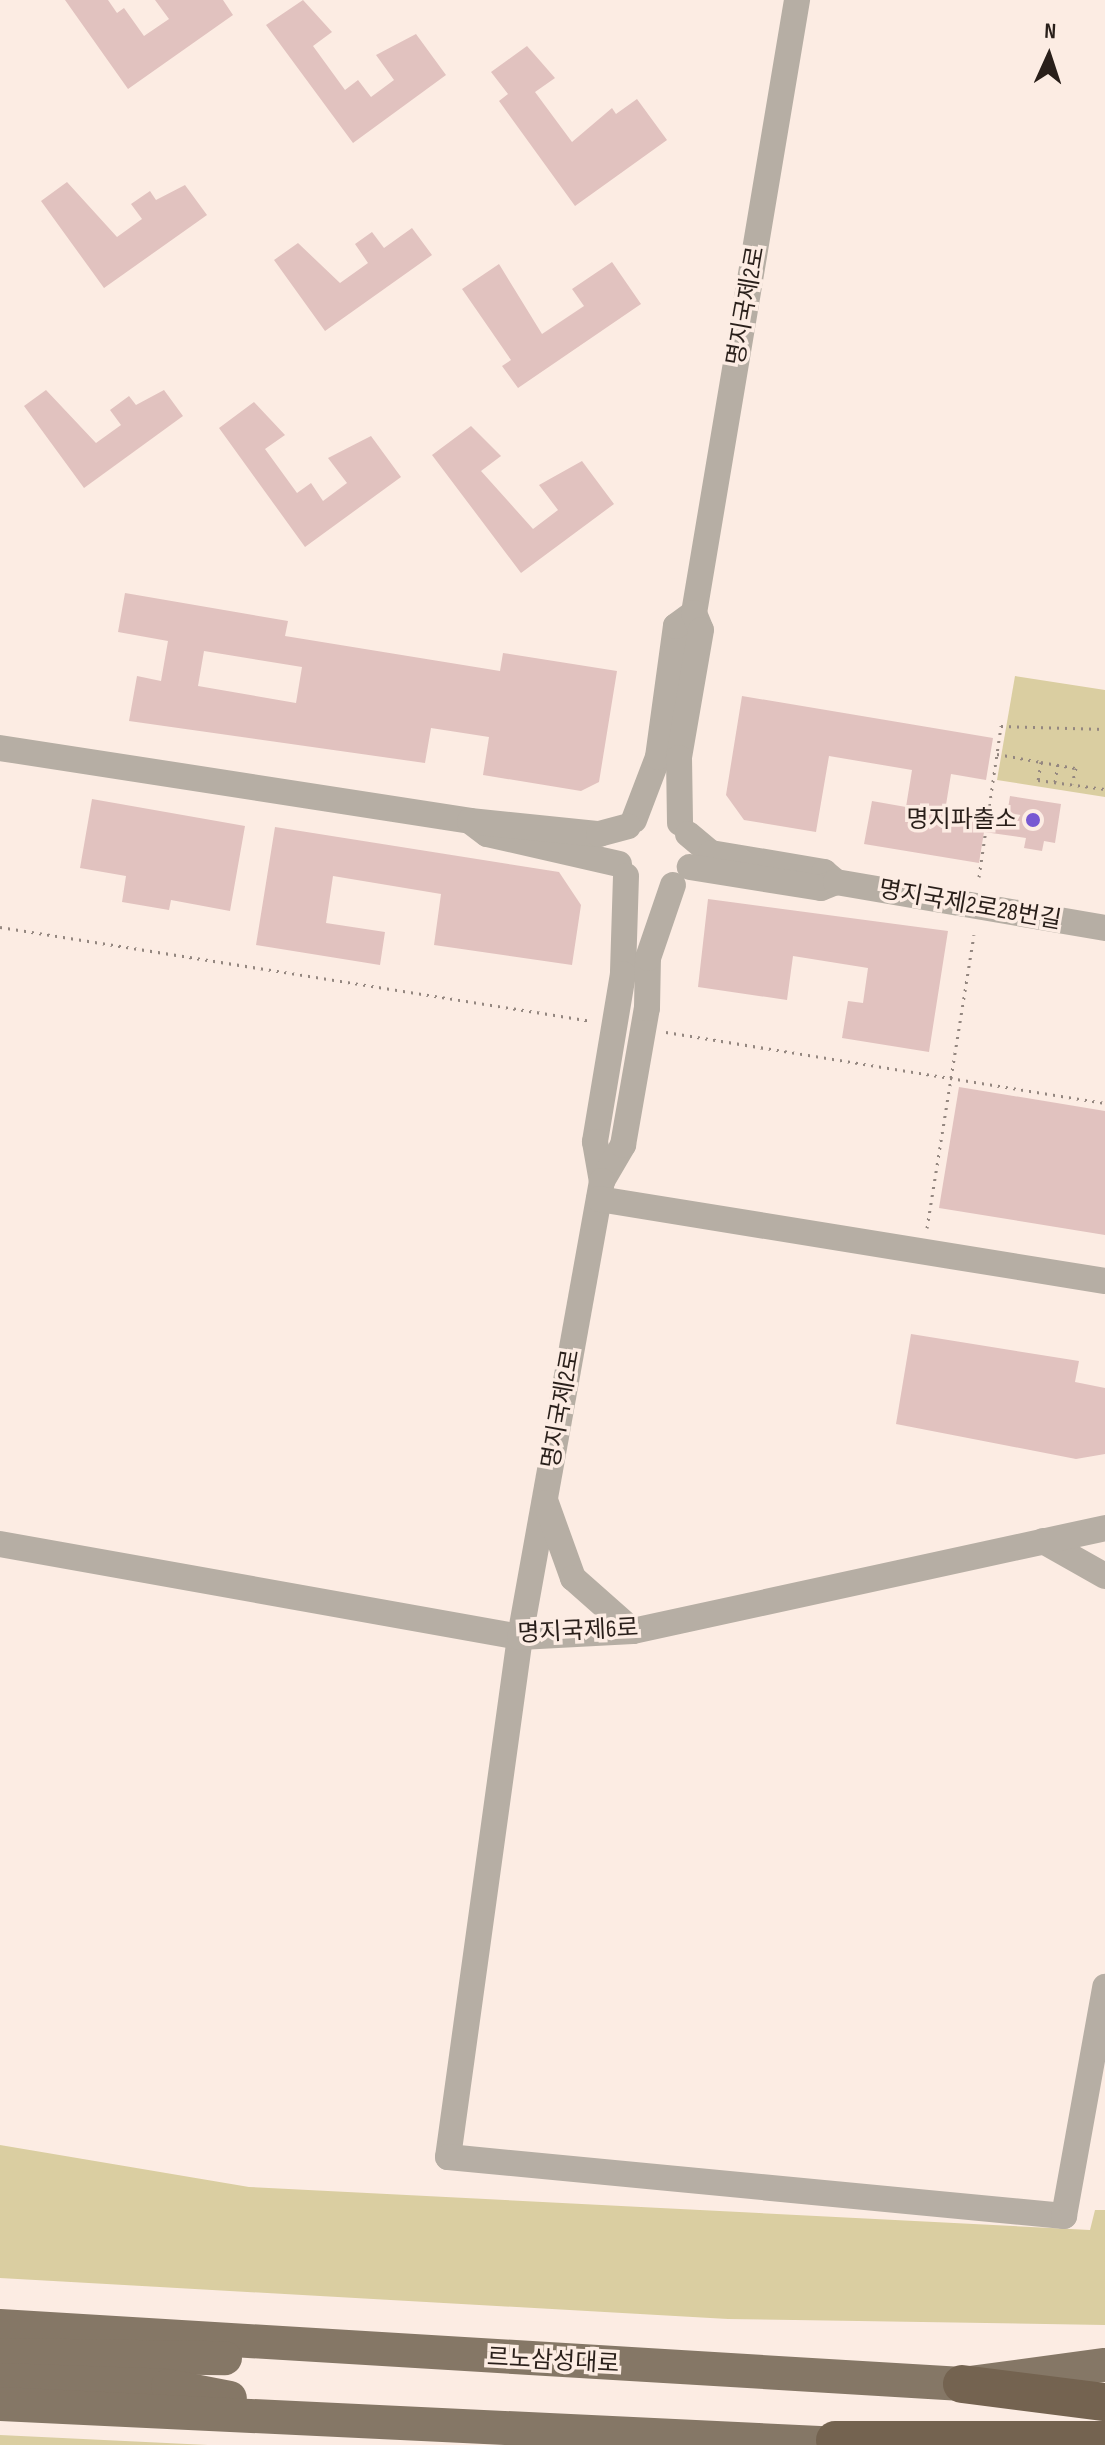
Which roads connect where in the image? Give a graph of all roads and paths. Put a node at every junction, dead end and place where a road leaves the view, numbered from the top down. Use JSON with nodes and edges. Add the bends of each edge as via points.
{"nodes":[{"id":1,"x":797,"y":0,"type":"edge"},
{"id":2,"x":694,"y":613,"type":"junction"},
{"id":3,"x":1105,"y":729,"type":"edge"},
{"id":4,"x":0,"y":748,"type":"edge"},
{"id":5,"x":997,"y":754,"type":"junction"},
{"id":6,"x":1041,"y":762,"type":"junction"},
{"id":7,"x":1058,"y":764,"type":"junction"},
{"id":8,"x":1055,"y":782,"type":"junction"},
{"id":9,"x":1072,"y":785,"type":"junction"},
{"id":10,"x":1105,"y":789,"type":"edge"},
{"id":11,"x":470,"y":821,"type":"junction"},
{"id":12,"x":631,"y":823,"type":"junction"},
{"id":13,"x":684,"y":828,"type":"junction"},
{"id":14,"x":622,"y":870,"type":"junction"},
{"id":15,"x":681,"y":876,"type":"junction"},
{"id":16,"x":979,"y":877,"type":"dead end"},
{"id":17,"x":836,"y":882,"type":"junction"},
{"id":18,"x":0,"y":927,"type":"edge"},
{"id":19,"x":1105,"y":928,"type":"edge"},
{"id":20,"x":974,"y":935,"type":"dead end"},
{"id":21,"x":600,"y":1023,"type":"dead end"},
{"id":22,"x":666,"y":1032,"type":"dead end"},
{"id":23,"x":951,"y":1078,"type":"junction"},
{"id":24,"x":1105,"y":1103,"type":"edge"},
{"id":25,"x":600,"y":1190,"type":"junction"},
{"id":26,"x":926,"y":1235,"type":"dead end"},
{"id":27,"x":1105,"y":1281,"type":"edge"},
{"id":28,"x":545,"y":1497,"type":"junction"},
{"id":29,"x":1105,"y":1528,"type":"edge"},
{"id":30,"x":1043,"y":1541,"type":"junction"},
{"id":31,"x":0,"y":1544,"type":"edge"},
{"id":32,"x":1105,"y":1576,"type":"edge"},
{"id":33,"x":633,"y":1631,"type":"junction"},
{"id":34,"x":520,"y":1637,"type":"junction"},
{"id":35,"x":1105,"y":1987,"type":"edge"},
{"id":36,"x":0,"y":2326,"type":"edge"},
{"id":37,"x":341,"y":2348,"type":"junction"},
{"id":38,"x":0,"y":2355,"type":"edge"},
{"id":39,"x":1105,"y":2365,"type":"edge"},
{"id":40,"x":0,"y":2380,"type":"edge"},
{"id":41,"x":962,"y":2384,"type":"junction"},
{"id":42,"x":1105,"y":2402,"type":"edge"},
{"id":43,"x":0,"y":2404,"type":"edge"},
{"id":44,"x":349,"y":2421,"type":"junction"},
{"id":45,"x":1105,"y":2440,"type":"edge"},
{"id":46,"x":849,"y":2443,"type":"edge"}],
"edges":[{"from":1,"to":2,"type":"street","name":"명지국제2로"},
{"from":2,"to":12,"type":"street","name":"명지국제2로","via":[[676,626],[658,757]]},
{"from":2,"to":13,"type":"street","name":"명지국제2로","via":[[701,630],[679,758]]},
{"from":3,"to":5,"type":"path","via":[[1001,726]]},
{"from":4,"to":11,"type":"street"},
{"from":5,"to":6,"type":"path"},
{"from":5,"to":16,"type":"path"},
{"from":6,"to":7,"type":"path"},
{"from":6,"to":8,"type":"path","via":[[1038,780]]},
{"from":7,"to":8,"type":"path"},
{"from":7,"to":9,"type":"path","via":[[1076,768]]},
{"from":8,"to":9,"type":"path"},
{"from":9,"to":10,"type":"path"},
{"from":11,"to":12,"type":"street","via":[[599,834]]},
{"from":11,"to":14,"type":"street","via":[[487,834]]},
{"from":12,"to":13,"type":"street","via":[[657,814]]},
{"from":12,"to":14,"type":"street","via":[[619,840]]},
{"from":13,"to":15,"type":"street"},
{"from":13,"to":17,"type":"street","name":"명지국제2로28번길","via":[[711,853],[824,872]]},
{"from":14,"to":15,"type":"street","via":[[648,889]]},
{"from":14,"to":25,"type":"street","name":"명지국제2로","via":[[623,974],[595,1142]]},
{"from":15,"to":17,"type":"street","name":"명지국제2로28번길","via":[[821,888]]},
{"from":15,"to":25,"type":"street","name":"명지국제2로","via":[[648,958],[647,1008],[623,1145]]},
{"from":17,"to":19,"type":"street","name":"명지국제2로28번길"},
{"from":18,"to":21,"type":"path"},
{"from":20,"to":23,"type":"path"},
{"from":22,"to":23,"type":"path"},
{"from":23,"to":24,"type":"path"},
{"from":23,"to":26,"type":"path"},
{"from":25,"to":27,"type":"street"},
{"from":25,"to":28,"type":"street","name":"명지국제2로"},
{"from":28,"to":33,"type":"street","via":[[573,1578]]},
{"from":28,"to":34,"type":"street","name":"명지국제2로"},
{"from":29,"to":30,"type":"street","name":"명지국제6로"},
{"from":30,"to":32,"type":"street"},
{"from":30,"to":33,"type":"street","name":"명지국제6로"},
{"from":31,"to":34,"type":"street","name":"명지국제6로"},
{"from":33,"to":34,"type":"street","name":"명지국제6로"},
{"from":34,"to":35,"type":"street","name":"명지국제2로","via":[[448,2157],[1064,2216]]},
{"from":36,"to":37,"type":"main road","name":"르노삼성대로"},
{"from":37,"to":38,"type":"main road","via":[[181,2362]]},
{"from":37,"to":41,"type":"main road","name":"르노삼성대로"},
{"from":39,"to":41,"type":"main road","name":"르노삼성대로"},
{"from":40,"to":44,"type":"main road","via":[[168,2386]]},
{"from":41,"to":42,"type":"highway"},
{"from":43,"to":44,"type":"main road"},
{"from":44,"to":46,"type":"main road"},
{"from":45,"to":46,"type":"highway"}]}
